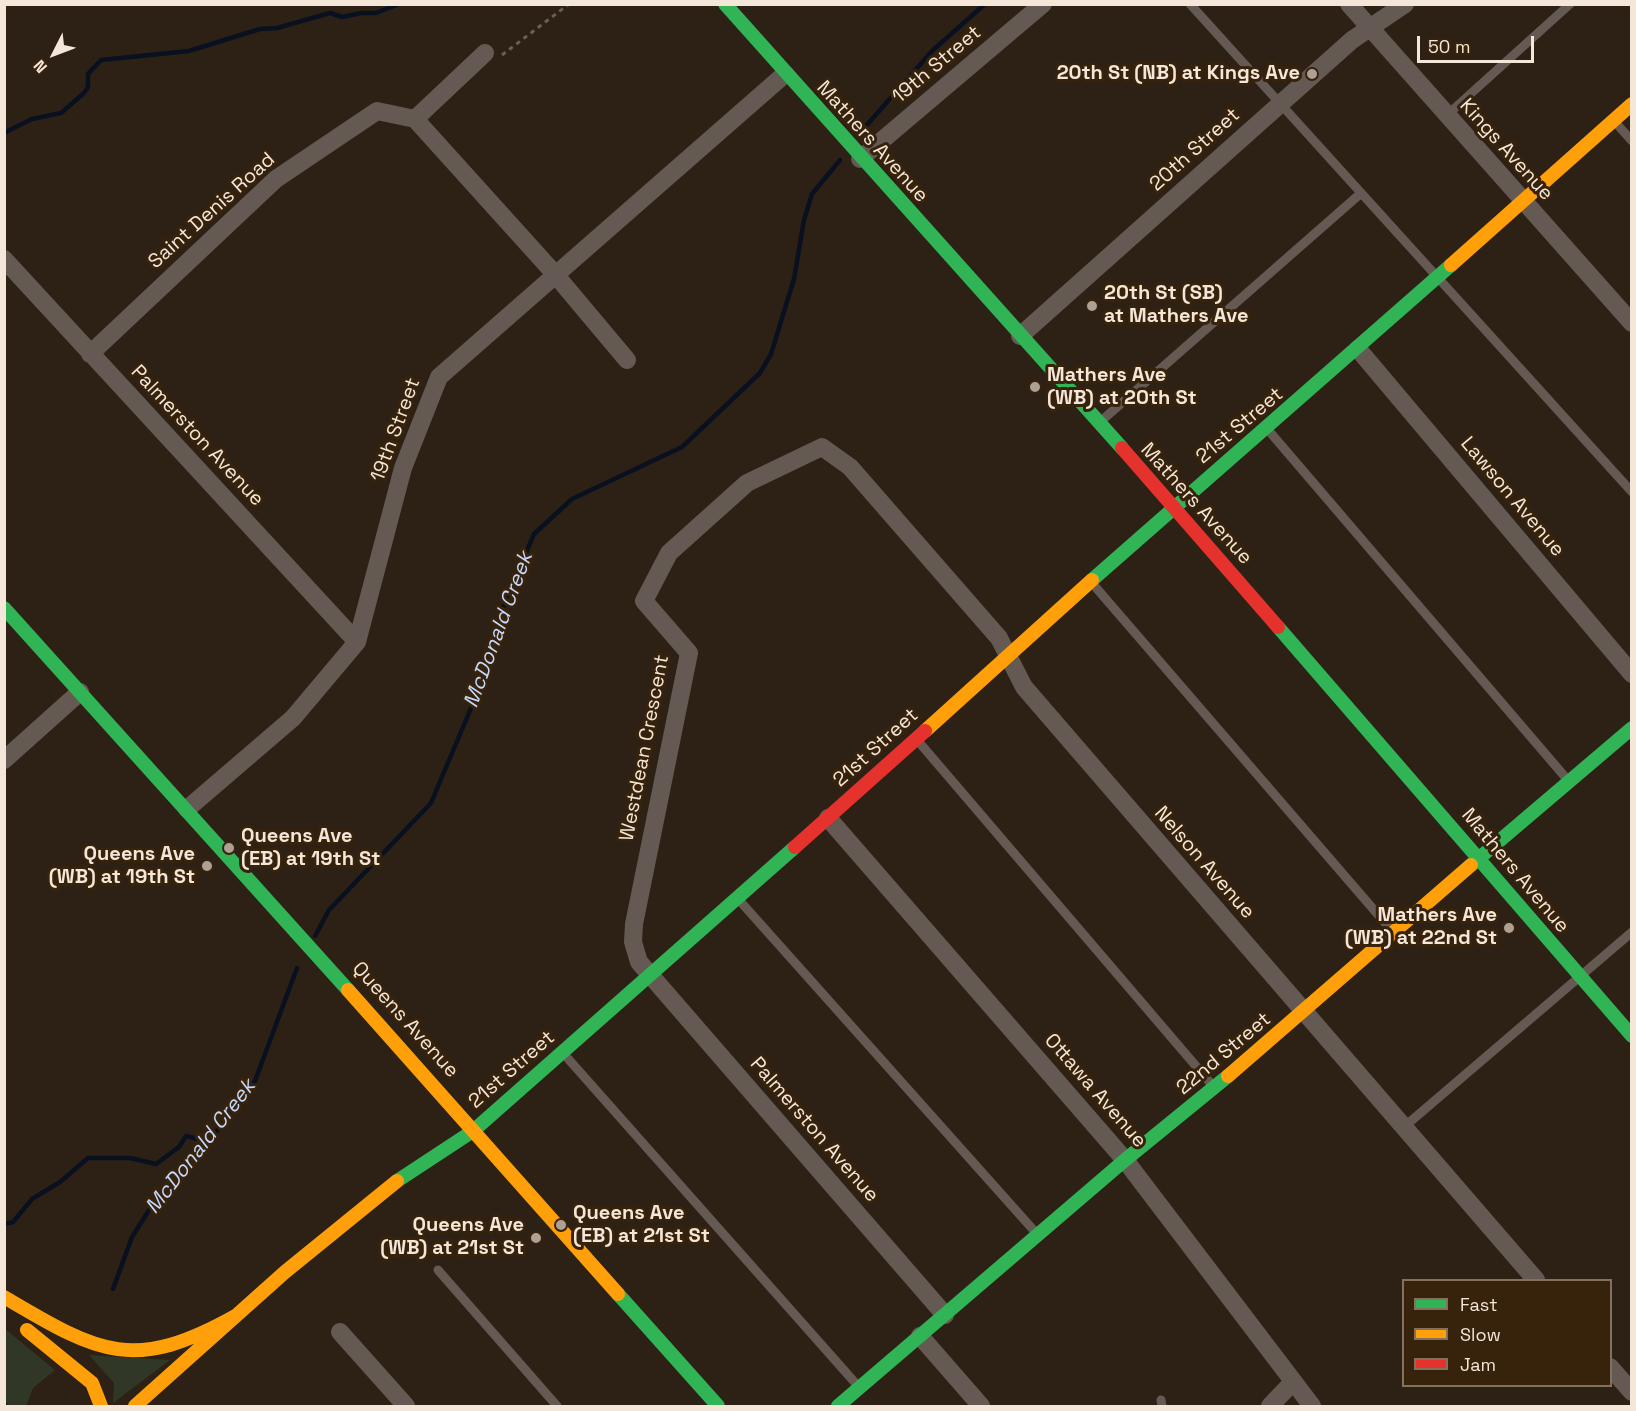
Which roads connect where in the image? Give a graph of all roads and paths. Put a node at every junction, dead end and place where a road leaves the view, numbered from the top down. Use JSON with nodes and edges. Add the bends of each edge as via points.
{"nodes":[{"id":1,"x":569,"y":4,"type":"edge"},
{"id":2,"x":725,"y":4,"type":"edge"},
{"id":3,"x":1043,"y":4,"type":"edge"},
{"id":4,"x":1190,"y":4,"type":"edge"},
{"id":5,"x":1349,"y":4,"type":"edge"},
{"id":6,"x":1405,"y":4,"type":"edge"},
{"id":7,"x":1570,"y":4,"type":"edge"},
{"id":8,"x":1370,"y":27,"type":"junction"},
{"id":9,"x":485,"y":53,"type":"joint"},
{"id":10,"x":785,"y":74,"type":"junction"},
{"id":11,"x":1632,"y":104,"type":"edge"},
{"id":12,"x":1280,"y":105,"type":"junction"},
{"id":13,"x":1446,"y":116,"type":"junction"},
{"id":14,"x":415,"y":118,"type":"junction"},
{"id":15,"x":1613,"y":120,"type":"junction"},
{"id":16,"x":1632,"y":141,"type":"edge"},
{"id":17,"x":860,"y":159,"type":"junction"},
{"id":18,"x":1360,"y":194,"type":"junction"},
{"id":19,"x":1521,"y":200,"type":"junction"},
{"id":20,"x":4,"y":259,"type":"edge"},
{"id":21,"x":554,"y":273,"type":"junction"},
{"id":22,"x":1436,"y":279,"type":"junction"},
{"id":23,"x":1632,"y":323,"type":"edge"},
{"id":24,"x":1020,"y":336,"type":"junction"},
{"id":25,"x":1358,"y":349,"type":"junction"},
{"id":26,"x":90,"y":354,"type":"junction"},
{"id":27,"x":627,"y":360,"type":"dead end"},
{"id":28,"x":1098,"y":424,"type":"junction"},
{"id":29,"x":1268,"y":429,"type":"junction"},
{"id":30,"x":850,"y":467,"type":"joint"},
{"id":31,"x":1632,"y":492,"type":"edge"},
{"id":32,"x":1174,"y":507,"type":"junction"},
{"id":33,"x":1091,"y":581,"type":"junction"},
{"id":34,"x":4,"y":608,"type":"edge"},
{"id":35,"x":357,"y":642,"type":"junction"},
{"id":36,"x":1006,"y":656,"type":"junction"},
{"id":37,"x":1632,"y":674,"type":"edge"},
{"id":38,"x":80,"y":692,"type":"junction"},
{"id":39,"x":1632,"y":728,"type":"edge"},
{"id":40,"x":916,"y":739,"type":"junction"},
{"id":41,"x":4,"y":760,"type":"edge"},
{"id":42,"x":1568,"y":780,"type":"junction"},
{"id":43,"x":188,"y":809,"type":"junction"},
{"id":44,"x":828,"y":818,"type":"junction"},
{"id":45,"x":1479,"y":857,"type":"junction"},
{"id":46,"x":737,"y":898,"type":"junction"},
{"id":47,"x":1632,"y":932,"type":"edge"},
{"id":48,"x":1394,"y":934,"type":"junction"},
{"id":49,"x":649,"y":973,"type":"junction"},
{"id":50,"x":1579,"y":976,"type":"junction"},
{"id":51,"x":1303,"y":1013,"type":"junction"},
{"id":52,"x":1632,"y":1036,"type":"edge"},
{"id":53,"x":562,"y":1053,"type":"junction"},
{"id":54,"x":1215,"y":1088,"type":"junction"},
{"id":55,"x":1404,"y":1127,"type":"junction"},
{"id":56,"x":473,"y":1131,"type":"junction"},
{"id":57,"x":1125,"y":1160,"type":"junction"},
{"id":58,"x":1038,"y":1235,"type":"junction"},
{"id":59,"x":438,"y":1270,"type":"dead end"},
{"id":60,"x":1534,"y":1279,"type":"edge"},
{"id":61,"x":4,"y":1297,"type":"edge"},
{"id":62,"x":4,"y":1313,"type":"edge"},
{"id":63,"x":237,"y":1315,"type":"junction"},
{"id":64,"x":945,"y":1315,"type":"junction"},
{"id":65,"x":340,"y":1332,"type":"dead end"},
{"id":66,"x":920,"y":1336,"type":"junction"},
{"id":67,"x":1612,"y":1368,"type":"edge"},
{"id":68,"x":1292,"y":1383,"type":"junction"},
{"id":69,"x":859,"y":1388,"type":"junction"},
{"id":70,"x":1632,"y":1392,"type":"edge"},
{"id":71,"x":101,"y":1407,"type":"edge"},
{"id":72,"x":135,"y":1407,"type":"edge"},
{"id":73,"x":406,"y":1407,"type":"edge"},
{"id":74,"x":557,"y":1407,"type":"edge"},
{"id":75,"x":718,"y":1407,"type":"edge"},
{"id":76,"x":838,"y":1407,"type":"edge"},
{"id":77,"x":981,"y":1407,"type":"edge"},
{"id":78,"x":1270,"y":1407,"type":"edge"},
{"id":79,"x":1311,"y":1407,"type":"edge"}],
"edges":[{"from":1,"to":9,"type":"path","via":[[502,55]]},
{"from":2,"to":10,"type":"main road","name":"Mathers Avenue"},
{"from":3,"to":17,"type":"street","name":"19th Street"},
{"from":4,"to":12,"type":"lane"},
{"from":5,"to":8,"type":"street","name":"Kings Avenue"},
{"from":6,"to":8,"type":"street","name":"20th Street"},
{"from":7,"to":13,"type":"lane"},
{"from":8,"to":12,"type":"street","name":"20th Street"},
{"from":8,"to":13,"type":"street","name":"Kings Avenue"},
{"from":9,"to":14,"type":"street"},
{"from":10,"to":17,"type":"main road","name":"Mathers Avenue"},
{"from":10,"to":21,"type":"street","name":"19th Street"},
{"from":11,"to":15,"type":"main road","name":"21st Street"},
{"from":12,"to":18,"type":"lane"},
{"from":12,"to":24,"type":"street","name":"20th Street"},
{"from":13,"to":19,"type":"street","name":"Kings Avenue"},
{"from":14,"to":21,"type":"street"},
{"from":14,"to":26,"type":"street","name":"Saint Denis Road","via":[[377,111],[276,179]]},
{"from":15,"to":16,"type":"lane"},
{"from":15,"to":19,"type":"main road","name":"21st Street"},
{"from":17,"to":24,"type":"main road","name":"Mathers Avenue"},
{"from":18,"to":22,"type":"lane"},
{"from":18,"to":28,"type":"lane"},
{"from":19,"to":22,"type":"main road","name":"21st Street"},
{"from":19,"to":23,"type":"street","name":"Kings Avenue"},
{"from":20,"to":26,"type":"street","name":"Palmerston Avenue"},
{"from":21,"to":27,"type":"street"},
{"from":21,"to":35,"type":"street","name":"19th Street","via":[[439,377],[403,468]]},
{"from":22,"to":25,"type":"main road","name":"21st Street"},
{"from":22,"to":31,"type":"lane"},
{"from":24,"to":28,"type":"main road","name":"Mathers Avenue"},
{"from":25,"to":29,"type":"main road","name":"21st Street"},
{"from":25,"to":37,"type":"street","name":"Lawson Avenue"},
{"from":26,"to":35,"type":"street","name":"Palmerston Avenue"},
{"from":28,"to":32,"type":"main road","name":"Mathers Avenue"},
{"from":29,"to":32,"type":"main road","name":"21st Street"},
{"from":29,"to":42,"type":"lane"},
{"from":30,"to":36,"type":"street","name":"Nelson Avenue","via":[[999,638]]},
{"from":30,"to":49,"type":"street","name":"Westdean Crescent","via":[[822,447],[747,483],[669,553],[644,601],[689,653],[634,924],[633,942],[639,962]]},
{"from":32,"to":33,"type":"main road","name":"21st Street"},
{"from":32,"to":45,"type":"main road","name":"Mathers Avenue"},
{"from":33,"to":36,"type":"main road","name":"21st Street"},
{"from":33,"to":48,"type":"lane"},
{"from":34,"to":38,"type":"main road","name":"Queens Avenue"},
{"from":35,"to":43,"type":"street","name":"19th Street","via":[[293,718]]},
{"from":36,"to":40,"type":"main road","name":"21st Street"},
{"from":36,"to":51,"type":"street","name":"Nelson Avenue","via":[[1024,687]]},
{"from":38,"to":41,"type":"street"},
{"from":38,"to":43,"type":"main road","name":"Queens Avenue"},
{"from":39,"to":42,"type":"main road","name":"22nd Street"},
{"from":40,"to":44,"type":"main road","name":"21st Street"},
{"from":40,"to":54,"type":"lane"},
{"from":42,"to":45,"type":"main road","name":"22nd Street"},
{"from":43,"to":56,"type":"main road","name":"Queens Avenue"},
{"from":44,"to":46,"type":"main road","name":"21st Street"},
{"from":44,"to":57,"type":"street","name":"Ottawa Avenue"},
{"from":45,"to":48,"type":"main road","name":"22nd Street"},
{"from":45,"to":50,"type":"main road","name":"Mathers Avenue"},
{"from":46,"to":49,"type":"main road","name":"21st Street"},
{"from":46,"to":58,"type":"lane"},
{"from":47,"to":50,"type":"lane"},
{"from":48,"to":51,"type":"main road","name":"22nd Street"},
{"from":49,"to":53,"type":"main road","name":"21st Street"},
{"from":49,"to":64,"type":"street","name":"Palmerston Avenue"},
{"from":50,"to":52,"type":"main road","name":"Mathers Avenue"},
{"from":50,"to":55,"type":"lane"},
{"from":51,"to":54,"type":"main road","name":"22nd Street"},
{"from":51,"to":55,"type":"street","name":"Nelson Avenue"},
{"from":53,"to":56,"type":"main road","name":"21st Street"},
{"from":53,"to":69,"type":"lane"},
{"from":54,"to":57,"type":"main road","name":"22nd Street"},
{"from":55,"to":60,"type":"street","name":"Nelson Avenue"},
{"from":56,"to":63,"type":"main road","name":"21st Street","via":[[385,1189]]},
{"from":56,"to":75,"type":"main road","name":"Queens Avenue"},
{"from":57,"to":58,"type":"main road","name":"22nd Street"},
{"from":57,"to":68,"type":"street","name":"Ottawa Avenue"},
{"from":58,"to":64,"type":"main road","name":"22nd Street"},
{"from":59,"to":74,"type":"lane"},
{"from":61,"to":63,"type":"main road","via":[[85,1342],[135,1354],[176,1346]]},
{"from":62,"to":71,"type":"main road","via":[[92,1383]]},
{"from":63,"to":72,"type":"main road","name":"21st Street"},
{"from":64,"to":66,"type":"main road","name":"22nd Street"},
{"from":65,"to":73,"type":"street"},
{"from":66,"to":69,"type":"main road","name":"22nd Street"},
{"from":66,"to":77,"type":"street"},
{"from":67,"to":70,"type":"street"},
{"from":68,"to":78,"type":"street"},
{"from":68,"to":79,"type":"street","name":"Ottawa Avenue"},
{"from":69,"to":76,"type":"main road","name":"22nd Street"}]}
